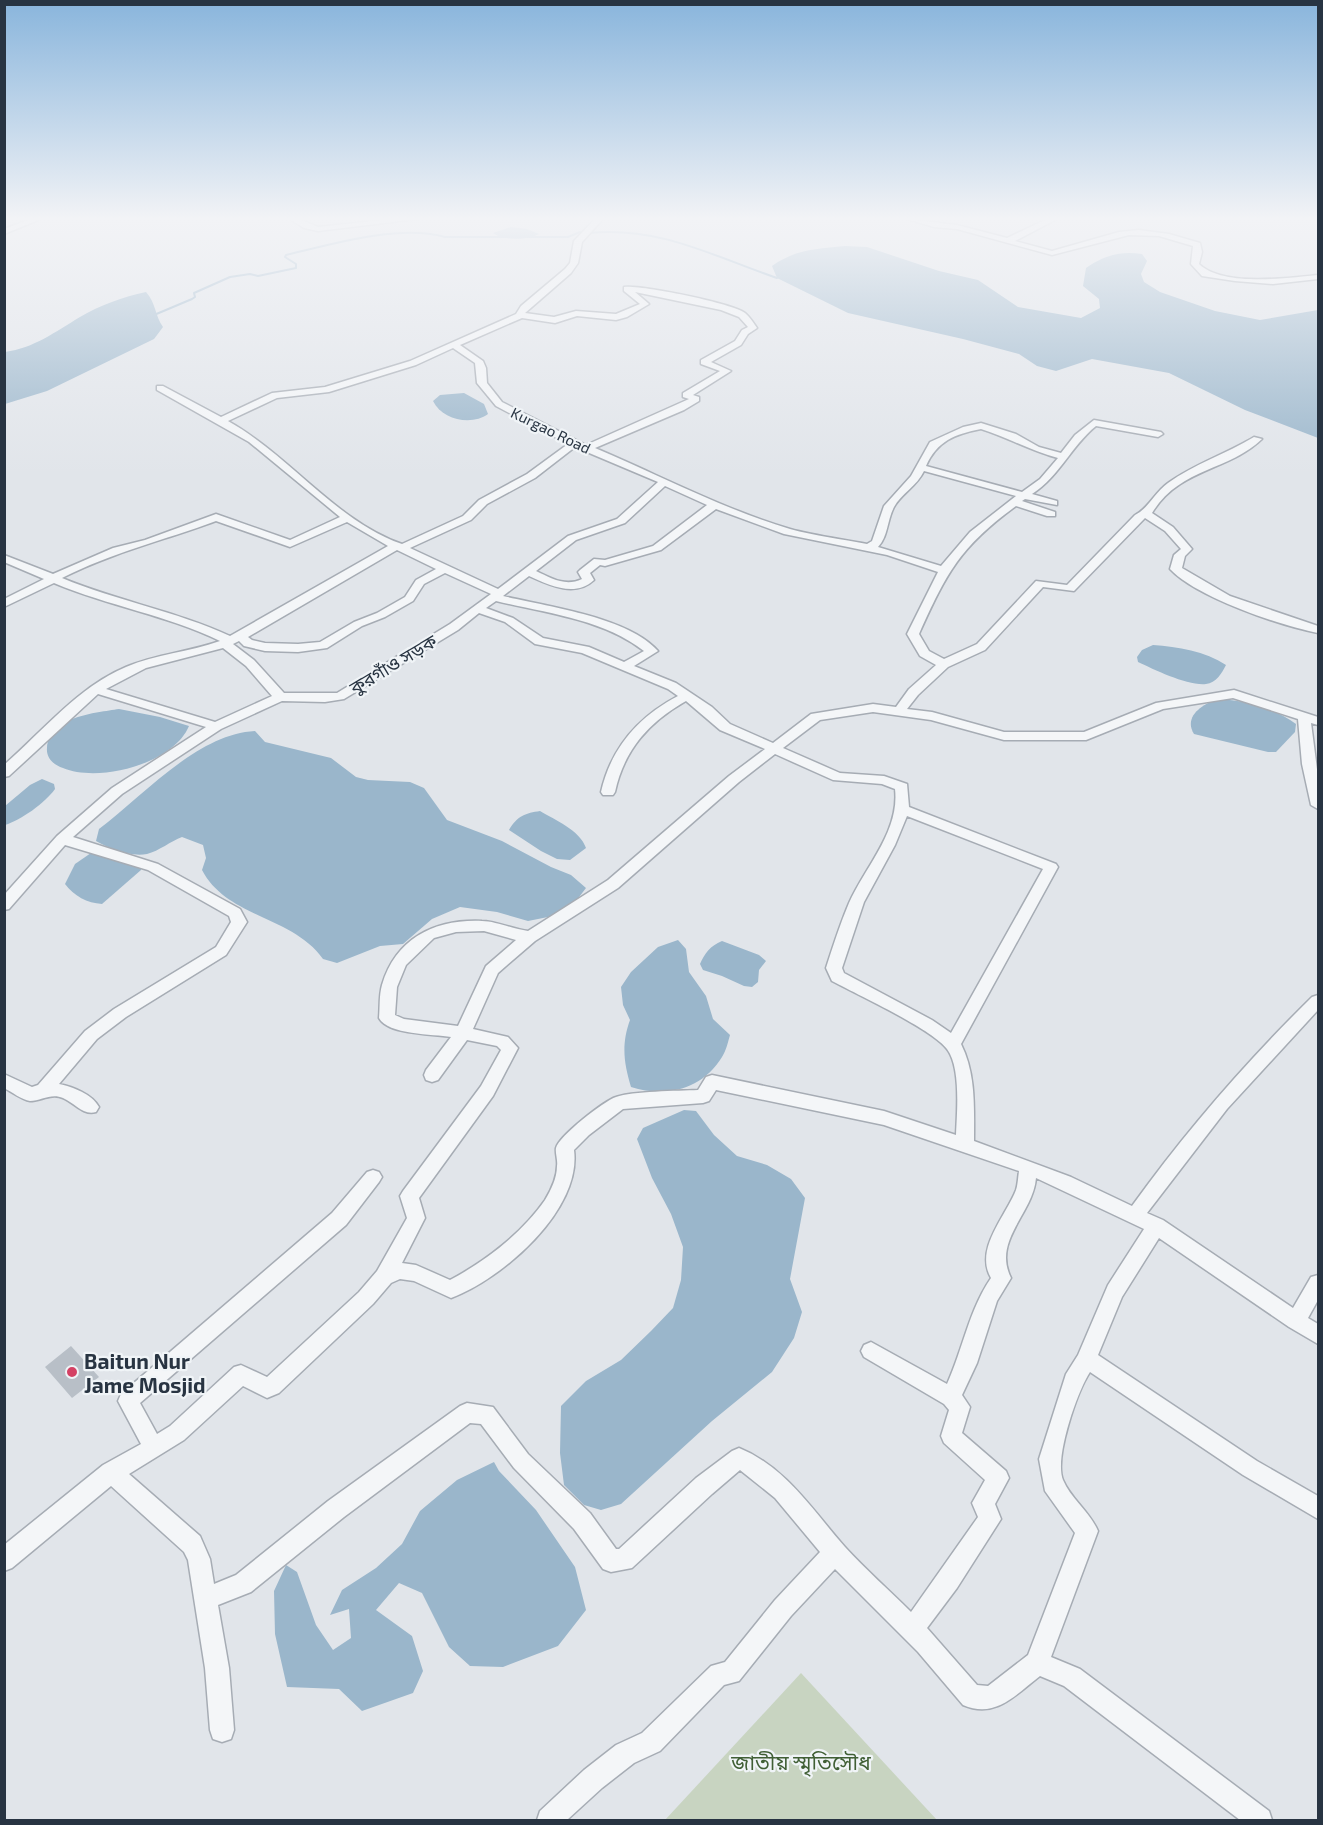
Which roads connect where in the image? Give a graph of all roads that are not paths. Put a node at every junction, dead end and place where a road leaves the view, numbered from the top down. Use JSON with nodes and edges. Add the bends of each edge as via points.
{"nodes":[{"id":1,"x":529,"y":304,"type":"edge"},
{"id":2,"x":645,"y":304,"type":"edge"},
{"id":3,"x":707,"y":304,"type":"edge"},
{"id":4,"x":520,"y":315,"type":"junction"},
{"id":5,"x":453,"y":345,"type":"junction"},
{"id":6,"x":160,"y":388,"type":"dead end"},
{"id":7,"x":219,"y":422,"type":"junction"},
{"id":8,"x":1158,"y":434,"type":"dead end"},
{"id":9,"x":1257,"y":439,"type":"dead end"},
{"id":10,"x":575,"y":443,"type":"junction"},
{"id":11,"x":587,"y":448,"type":"junction"},
{"id":12,"x":1064,"y":457,"type":"junction"},
{"id":13,"x":920,"y":467,"type":"junction"},
{"id":14,"x":663,"y":483,"type":"junction"},
{"id":15,"x":1024,"y":495,"type":"junction"},
{"id":16,"x":1014,"y":502,"type":"junction"},
{"id":17,"x":714,"y":505,"type":"junction"},
{"id":18,"x":1146,"y":514,"type":"junction"},
{"id":19,"x":348,"y":518,"type":"junction"},
{"id":20,"x":397,"y":546,"type":"junction"},
{"id":21,"x":868,"y":549,"type":"junction"},
{"id":22,"x":4,"y":558,"type":"edge"},
{"id":23,"x":444,"y":569,"type":"junction"},
{"id":24,"x":527,"y":570,"type":"junction"},
{"id":25,"x":944,"y":570,"type":"junction"},
{"id":26,"x":52,"y":580,"type":"junction"},
{"id":27,"x":496,"y":595,"type":"junction"},
{"id":28,"x":4,"y":604,"type":"edge"},
{"id":29,"x":478,"y":609,"type":"junction"},
{"id":30,"x":1318,"y":630,"type":"edge"},
{"id":31,"x":232,"y":640,"type":"junction"},
{"id":32,"x":944,"y":664,"type":"junction"},
{"id":33,"x":625,"y":666,"type":"junction"},
{"id":34,"x":97,"y":690,"type":"junction"},
{"id":35,"x":686,"y":696,"type":"junction"},
{"id":36,"x":279,"y":697,"type":"junction"},
{"id":37,"x":899,"y":712,"type":"junction"},
{"id":38,"x":1304,"y":717,"type":"junction"},
{"id":39,"x":1318,"y":721,"type":"edge"},
{"id":40,"x":216,"y":726,"type":"junction"},
{"id":41,"x":775,"y":748,"type":"junction"},
{"id":42,"x":4,"y":772,"type":"edge"},
{"id":43,"x":609,"y":792,"type":"dead end"},
{"id":44,"x":1318,"y":805,"type":"edge"},
{"id":45,"x":902,"y":809,"type":"junction"},
{"id":46,"x":62,"y":839,"type":"junction"},
{"id":47,"x":4,"y":905,"type":"edge"},
{"id":48,"x":530,"y":937,"type":"junction"},
{"id":49,"x":1318,"y":1001,"type":"edge"},
{"id":50,"x":463,"y":1033,"type":"junction"},
{"id":51,"x":953,"y":1044,"type":"junction"},
{"id":52,"x":432,"y":1075,"type":"dead end"},
{"id":53,"x":4,"y":1080,"type":"edge"},
{"id":54,"x":44,"y":1090,"type":"junction"},
{"id":55,"x":90,"y":1107,"type":"dead end"},
{"id":56,"x":965,"y":1143,"type":"junction"},
{"id":57,"x":1028,"y":1167,"type":"junction"},
{"id":58,"x":373,"y":1177,"type":"dead end"},
{"id":59,"x":1135,"y":1216,"type":"junction"},
{"id":60,"x":1156,"y":1226,"type":"junction"},
{"id":61,"x":384,"y":1277,"type":"junction"},
{"id":62,"x":1318,"y":1283,"type":"edge"},
{"id":63,"x":1296,"y":1321,"type":"junction"},
{"id":64,"x":1318,"y":1335,"type":"edge"},
{"id":65,"x":871,"y":1351,"type":"dead end"},
{"id":66,"x":1087,"y":1359,"type":"junction"},
{"id":67,"x":951,"y":1397,"type":"junction"},
{"id":68,"x":154,"y":1448,"type":"junction"},
{"id":69,"x":111,"y":1472,"type":"junction"},
{"id":70,"x":1318,"y":1508,"type":"edge"},
{"id":71,"x":835,"y":1552,"type":"junction"},
{"id":72,"x":4,"y":1560,"type":"edge"},
{"id":73,"x":206,"y":1598,"type":"junction"},
{"id":74,"x":911,"y":1630,"type":"junction"},
{"id":75,"x":1037,"y":1663,"type":"junction"},
{"id":76,"x":222,"y":1730,"type":"dead end"},
{"id":77,"x":549,"y":1821,"type":"edge"},
{"id":78,"x":1260,"y":1821,"type":"edge"}],
"edges":[{"from":1,"to":4,"type":"street"},
{"from":2,"to":4,"type":"street","via":[[624,315],[576,313],[555,320]]},
{"from":3,"to":11,"type":"street","via":[[742,315],[753,328],[738,343],[704,362],[727,372],[686,395],[696,399],[681,408]]},
{"from":4,"to":5,"type":"street"},
{"from":5,"to":7,"type":"street","via":[[405,366],[326,390],[275,395]]},
{"from":5,"to":10,"type":"street","name":"Kurgao Road","via":[[481,364],[482,383],[499,404]]},
{"from":6,"to":7,"type":"street"},
{"from":7,"to":19,"type":"street","via":[[262,446]]},
{"from":8,"to":12,"type":"street","via":[[1094,423],[1081,432]]},
{"from":9,"to":18,"type":"street","via":[[1182,478],[1162,492]]},
{"from":10,"to":11,"type":"street","name":"Kurgao Road"},
{"from":10,"to":20,"type":"street","via":[[531,476],[483,502],[467,518],[403,547]]},
{"from":11,"to":14,"type":"street","name":"Kurgao Road"},
{"from":12,"to":13,"type":"street","via":[[981,426],[933,444]]},
{"from":12,"to":15,"type":"street","via":[[1044,481]]},
{"from":13,"to":15,"type":"street"},
{"from":13,"to":21,"type":"street","via":[[916,477],[889,506],[877,542]]},
{"from":14,"to":17,"type":"street","name":"Kurgao Road"},
{"from":14,"to":24,"type":"street","name":"কুরগাঁও সড়ক","via":[[621,521],[572,538]]},
{"from":15,"to":16,"type":"street"},
{"from":15,"to":16,"type":"street","via":[[1052,509]]},
{"from":16,"to":25,"type":"street","via":[[962,546]]},
{"from":17,"to":21,"type":"street","name":"Kurgao Road","via":[[788,532]]},
{"from":17,"to":24,"type":"street","via":[[657,548],[605,563],[598,561],[584,572],[588,580],[577,587],[569,588]]},
{"from":18,"to":30,"type":"street","via":[[1169,529],[1187,549],[1180,555],[1176,569],[1190,580],[1261,612]]},
{"from":18,"to":32,"type":"street","via":[[1070,589],[1040,583],[981,647]]},
{"from":19,"to":20,"type":"street"},
{"from":19,"to":26,"type":"street","via":[[290,544],[216,517],[117,549]]},
{"from":20,"to":23,"type":"street"},
{"from":20,"to":31,"type":"street"},
{"from":21,"to":25,"type":"street","name":"Kurgao Road"},
{"from":22,"to":26,"type":"street"},
{"from":23,"to":27,"type":"street"},
{"from":23,"to":31,"type":"street","via":[[420,582],[410,599],[323,645],[265,647]]},
{"from":24,"to":27,"type":"street","name":"কুরগাঁও সড়ক"},
{"from":25,"to":32,"type":"street","via":[[913,634],[924,653]]},
{"from":26,"to":28,"type":"street"},
{"from":26,"to":31,"type":"street","via":[[197,625]]},
{"from":27,"to":29,"type":"street","name":"কুরগাঁও সড়ক"},
{"from":27,"to":33,"type":"street","via":[[628,635],[652,651]]},
{"from":29,"to":33,"type":"street","via":[[508,620],[539,641],[585,650]]},
{"from":29,"to":36,"type":"street","name":"কুরগাঁও সড়ক","via":[[340,696]]},
{"from":31,"to":34,"type":"street","via":[[134,668]]},
{"from":31,"to":36,"type":"street"},
{"from":32,"to":37,"type":"street","via":[[912,693]]},
{"from":33,"to":35,"type":"street"},
{"from":34,"to":40,"type":"street"},
{"from":34,"to":42,"type":"street","via":[[50,727]]},
{"from":35,"to":41,"type":"street","via":[[725,727]]},
{"from":35,"to":43,"type":"street","via":[[655,714],[639,729],[616,760]]},
{"from":36,"to":40,"type":"street","name":"কুরগাঁও সড়ক"},
{"from":37,"to":38,"type":"street","via":[[932,716],[1004,736],[1086,736],[1160,706],[1234,694]]},
{"from":37,"to":41,"type":"street","via":[[873,708],[816,717]]},
{"from":38,"to":39,"type":"street"},
{"from":38,"to":44,"type":"street"},
{"from":40,"to":46,"type":"street","name":"কুরগাঁও সড়ক","via":[[117,791]]},
{"from":41,"to":45,"type":"street","via":[[838,777],[884,780],[902,787]]},
{"from":41,"to":48,"type":"street","via":[[613,884]]},
{"from":45,"to":51,"type":"street","via":[[857,902],[834,968],[838,977],[926,1024]]},
{"from":45,"to":51,"type":"street","via":[[1051,867]]},
{"from":46,"to":47,"type":"street","name":"কুরগাঁও সড়ক"},
{"from":46,"to":54,"type":"street","via":[[153,867],[235,914],[240,922],[221,951],[91,1035]]},
{"from":48,"to":50,"type":"street","via":[[492,970]]},
{"from":48,"to":50,"type":"street","via":[[485,926],[456,927],[429,934],[399,962],[388,987],[387,1018],[401,1025]]},
{"from":49,"to":59,"type":"street","via":[[1213,1111]]},
{"from":50,"to":52,"type":"street"},
{"from":50,"to":61,"type":"street","via":[[502,1041],[510,1048],[486,1092],[409,1196],[416,1218]]},
{"from":51,"to":56,"type":"street","via":[[961,1061],[966,1101]]},
{"from":53,"to":54,"type":"street","via":[[30,1094]]},
{"from":54,"to":55,"type":"street","via":[[64,1090]]},
{"from":56,"to":57,"type":"street"},
{"from":56,"to":61,"type":"street","via":[[884,1118],[712,1082],[703,1096],[619,1103],[565,1148],[566,1172],[542,1219],[475,1278],[451,1289],[416,1273]]},
{"from":57,"to":59,"type":"street"},
{"from":57,"to":67,"type":"street","via":[[1026,1189],[999,1240],[995,1268],[1001,1278],[988,1298],[967,1363]]},
{"from":58,"to":68,"type":"street","via":[[339,1219],[128,1401]]},
{"from":59,"to":60,"type":"street"},
{"from":60,"to":63,"type":"street"},
{"from":60,"to":66,"type":"street","via":[[1121,1281],[1098,1326]]},
{"from":61,"to":68,"type":"street","via":[[272,1386],[267,1388],[240,1374]]},
{"from":62,"to":63,"type":"street"},
{"from":63,"to":64,"type":"street"},
{"from":65,"to":67,"type":"street"},
{"from":66,"to":70,"type":"street","via":[[1250,1468]]},
{"from":66,"to":75,"type":"street","via":[[1072,1381],[1050,1459],[1053,1484],[1087,1531]]},
{"from":67,"to":74,"type":"street","via":[[960,1407],[951,1436],[998,1478],[983,1503],[990,1519]]},
{"from":68,"to":69,"type":"street"},
{"from":69,"to":72,"type":"street"},
{"from":69,"to":73,"type":"street","via":[[192,1544],[199,1559]]},
{"from":71,"to":73,"type":"street","via":[[773,1482],[756,1466],[739,1458],[624,1560],[611,1561],[582,1521],[521,1461],[486,1414],[467,1413],[336,1509],[243,1584]]},
{"from":71,"to":74,"type":"street"},
{"from":71,"to":77,"type":"street","via":[[731,1673],[719,1674],[651,1742],[625,1754]]},
{"from":73,"to":76,"type":"street"},
{"from":74,"to":75,"type":"street","via":[[954,1673],[971,1697],[992,1698]]},
{"from":75,"to":78,"type":"street","via":[[1072,1677]]}]}
